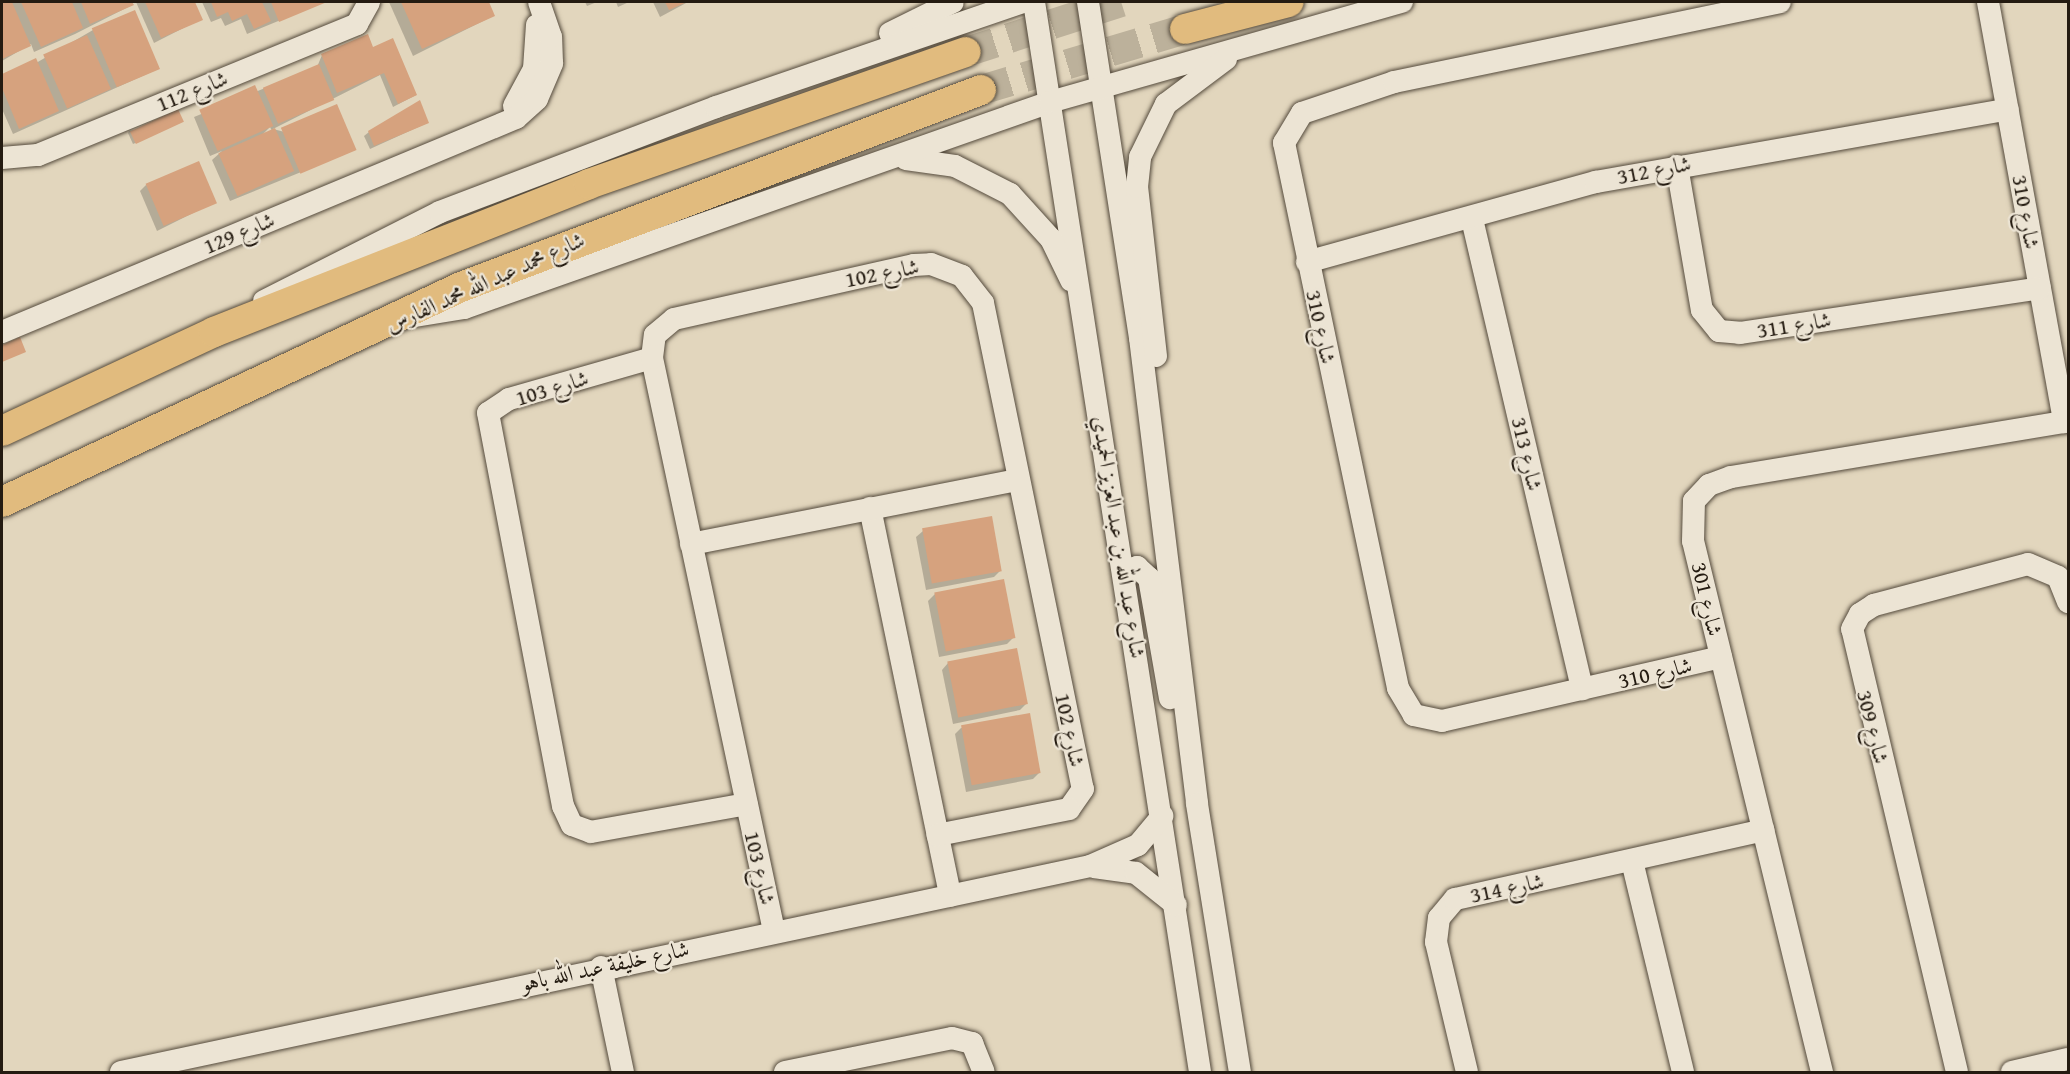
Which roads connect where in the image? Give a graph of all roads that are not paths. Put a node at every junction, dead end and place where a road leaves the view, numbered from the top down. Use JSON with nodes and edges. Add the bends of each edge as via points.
{"nodes":[{"id":1,"x":369,"y":2,"type":"edge"},
{"id":2,"x":538,"y":2,"type":"edge"},
{"id":3,"x":953,"y":2,"type":"edge"},
{"id":4,"x":1023,"y":2,"type":"edge"},
{"id":5,"x":1034,"y":2,"type":"edge"},
{"id":6,"x":1088,"y":2,"type":"edge"},
{"id":7,"x":1290,"y":2,"type":"edge"},
{"id":8,"x":1402,"y":2,"type":"edge"},
{"id":9,"x":1780,"y":2,"type":"edge"},
{"id":10,"x":1989,"y":2,"type":"edge"},
{"id":11,"x":1185,"y":29,"type":"tunnel mouth"},
{"id":12,"x":1251,"y":44,"type":"junction"},
{"id":13,"x":966,"y":52,"type":"tunnel mouth"},
{"id":14,"x":831,"y":66,"type":"junction"},
{"id":15,"x":1100,"y":86,"type":"junction"},
{"id":16,"x":981,"y":90,"type":"tunnel mouth"},
{"id":17,"x":1050,"y":102,"type":"junction"},
{"id":18,"x":2008,"y":109,"type":"junction"},
{"id":19,"x":2,"y":158,"type":"edge"},
{"id":20,"x":895,"y":159,"type":"junction"},
{"id":21,"x":1677,"y":166,"type":"junction"},
{"id":22,"x":1472,"y":219,"type":"junction"},
{"id":23,"x":1307,"y":261,"type":"junction"},
{"id":24,"x":2040,"y":288,"type":"junction"},
{"id":25,"x":1084,"y":309,"type":"junction"},
{"id":26,"x":402,"y":318,"type":"junction"},
{"id":27,"x":2,"y":332,"type":"edge"},
{"id":28,"x":214,"y":332,"type":"junction"},
{"id":29,"x":652,"y":358,"type":"junction"},
{"id":30,"x":2066,"y":422,"type":"edge"},
{"id":31,"x":2,"y":430,"type":"edge"},
{"id":32,"x":1154,"y":445,"type":"junction"},
{"id":33,"x":56,"y":473,"type":"junction"},
{"id":34,"x":1018,"y":480,"type":"junction"},
{"id":35,"x":2,"y":492,"type":"edge"},
{"id":36,"x":2,"y":502,"type":"edge"},
{"id":37,"x":870,"y":508,"type":"junction"},
{"id":38,"x":691,"y":544,"type":"junction"},
{"id":39,"x":1124,"y":570,"type":"junction"},
{"id":40,"x":2068,"y":602,"type":"edge"},
{"id":41,"x":1721,"y":657,"type":"junction"},
{"id":42,"x":1582,"y":689,"type":"junction"},
{"id":43,"x":746,"y":804,"type":"junction"},
{"id":44,"x":1197,"y":804,"type":"junction"},
{"id":45,"x":1162,"y":816,"type":"junction"},
{"id":46,"x":1763,"y":830,"type":"junction"},
{"id":47,"x":938,"y":835,"type":"junction"},
{"id":48,"x":1632,"y":861,"type":"junction"},
{"id":49,"x":1090,"y":866,"type":"junction"},
{"id":50,"x":950,"y":896,"type":"junction"},
{"id":51,"x":1176,"y":905,"type":"junction"},
{"id":52,"x":774,"y":931,"type":"junction"},
{"id":53,"x":601,"y":967,"type":"junction"},
{"id":54,"x":2068,"y":1059,"type":"edge"},
{"id":55,"x":808,"y":1070,"type":"edge"},
{"id":56,"x":121,"y":1072,"type":"edge"},
{"id":57,"x":623,"y":1072,"type":"edge"},
{"id":58,"x":785,"y":1072,"type":"edge"},
{"id":59,"x":984,"y":1072,"type":"edge"},
{"id":60,"x":1200,"y":1072,"type":"edge"},
{"id":61,"x":1239,"y":1072,"type":"edge"},
{"id":62,"x":1467,"y":1072,"type":"edge"},
{"id":63,"x":1683,"y":1072,"type":"edge"},
{"id":64,"x":1822,"y":1072,"type":"edge"},
{"id":65,"x":1957,"y":1072,"type":"edge"},
{"id":66,"x":2012,"y":1072,"type":"edge"}],
"edges":[{"from":1,"to":19,"type":"street","name":"شارع 112","via":[[357,24],[38,154]]},
{"from":2,"to":27,"type":"street","name":"شارع 129","via":[[553,50],[544,87],[516,118]]},
{"from":3,"to":14,"type":"street"},
{"from":4,"to":14,"type":"street"},
{"from":5,"to":17,"type":"street","name":"شارع عبد الله بن عبد العزيز الحميدي"},
{"from":6,"to":15,"type":"street","name":"شارع عبد الله بن عبد العزيز الحميدي"},
{"from":7,"to":11,"type":"main road"},
{"from":8,"to":12,"type":"street"},
{"from":9,"to":23,"type":"street","name":"شارع 310","via":[[1428,74],[1302,113],[1286,134],[1283,152]]},
{"from":10,"to":18,"type":"street","name":"شارع 310"},
{"from":12,"to":15,"type":"street"},
{"from":12,"to":32,"type":"street","via":[[1188,84],[1153,122],[1137,171],[1157,367]]},
{"from":13,"to":28,"type":"main road","via":[[589,184]]},
{"from":14,"to":28,"type":"street","via":[[440,212],[323,268]]},
{"from":15,"to":17,"type":"street"},
{"from":15,"to":32,"type":"street","name":"شارع عبد الله بن عبد العزيز الحميدي"},
{"from":16,"to":26,"type":"main road","name":"شارع محمد عبد الله محمد الفارس","via":[[519,263]]},
{"from":17,"to":20,"type":"street"},
{"from":17,"to":25,"type":"street","name":"شارع عبد الله بن عبد العزيز الحميدي"},
{"from":18,"to":21,"type":"street","name":"شارع 312"},
{"from":18,"to":24,"type":"street","name":"شارع 310"},
{"from":20,"to":25,"type":"street","via":[[955,166],[1010,194],[1051,238]]},
{"from":20,"to":26,"type":"street","via":[[464,308]]},
{"from":21,"to":22,"type":"street","name":"شارع 312","via":[[1596,182]]},
{"from":21,"to":24,"type":"street","name":"شارع 311","via":[[1702,310],[1719,331],[1740,333]]},
{"from":22,"to":23,"type":"street","name":"شارع 312"},
{"from":22,"to":42,"type":"street","name":"شارع 313"},
{"from":23,"to":42,"type":"street","name":"شارع 310","via":[[1398,688],[1414,715],[1442,721]]},
{"from":24,"to":30,"type":"street","name":"شارع 310"},
{"from":25,"to":39,"type":"street","name":"شارع عبد الله بن عبد العزيز الحميدي"},
{"from":26,"to":33,"type":"main road","name":"شارع محمد عبد الله محمد الفارس"},
{"from":28,"to":31,"type":"main road"},
{"from":29,"to":34,"type":"street","name":"شارع 102","via":[[655,335],[674,319],[914,265],[948,268],[975,288],[983,303]]},
{"from":29,"to":38,"type":"street","name":"شارع 103"},
{"from":29,"to":43,"type":"street","name":"شارع 103","via":[[509,399],[488,413],[562,806],[572,825],[591,832]]},
{"from":30,"to":41,"type":"street","name":"شارع 301","via":[[1709,485],[1694,501],[1690,522]]},
{"from":32,"to":44,"type":"street","name":"شارع عبد الله بن عبد العزيز الحميدي"},
{"from":33,"to":35,"type":"main road"},
{"from":33,"to":36,"type":"main road","name":"شارع محمد عبد الله محمد الفارس"},
{"from":34,"to":37,"type":"street"},
{"from":34,"to":47,"type":"street","name":"شارع 102","via":[[1081,798],[1069,809]]},
{"from":37,"to":38,"type":"street"},
{"from":37,"to":47,"type":"street"},
{"from":38,"to":43,"type":"street","name":"شارع 103"},
{"from":39,"to":44,"type":"street","via":[[1137,567],[1149,578],[1175,726]]},
{"from":39,"to":45,"type":"street","name":"شارع عبد الله بن عبد العزيز الحميدي"},
{"from":40,"to":65,"type":"street","name":"شارع 309","via":[[2058,577],[2028,564],[1874,605],[1860,614],[1852,629]]},
{"from":41,"to":42,"type":"street","name":"شارع 310"},
{"from":41,"to":46,"type":"street","name":"شارع 301"},
{"from":43,"to":52,"type":"street","name":"شارع 103"},
{"from":44,"to":61,"type":"street","name":"شارع عبد الله بن عبد العزيز الحميدي"},
{"from":45,"to":49,"type":"street","name":"شارع خليفة عبد الله باهو","via":[[1138,845]]},
{"from":45,"to":51,"type":"street","name":"شارع عبد الله بن عبد العزيز الحميدي"},
{"from":46,"to":48,"type":"street","name":"شارع 314"},
{"from":46,"to":64,"type":"street","name":"شارع 301"},
{"from":47,"to":50,"type":"street"},
{"from":48,"to":62,"type":"street","name":"شارع 314","via":[[1455,899],[1439,918],[1436,942]]},
{"from":48,"to":63,"type":"street"},
{"from":49,"to":50,"type":"street","name":"شارع خليفة عبد الله باهو"},
{"from":49,"to":51,"type":"street","name":"شارع خليفة عبد الله باهو","via":[[1136,873]]},
{"from":50,"to":52,"type":"street","name":"شارع خليفة عبد الله باهو"},
{"from":51,"to":60,"type":"street","name":"شارع عبد الله بن عبد العزيز الحميدي"},
{"from":52,"to":53,"type":"street","name":"شارع خليفة عبد الله باهو"},
{"from":53,"to":56,"type":"street","name":"شارع خليفة عبد الله باهو"},
{"from":53,"to":57,"type":"street"},
{"from":54,"to":66,"type":"street"},
{"from":55,"to":58,"type":"street"},
{"from":55,"to":59,"type":"street","via":[[952,1038],[972,1043]]}]}
